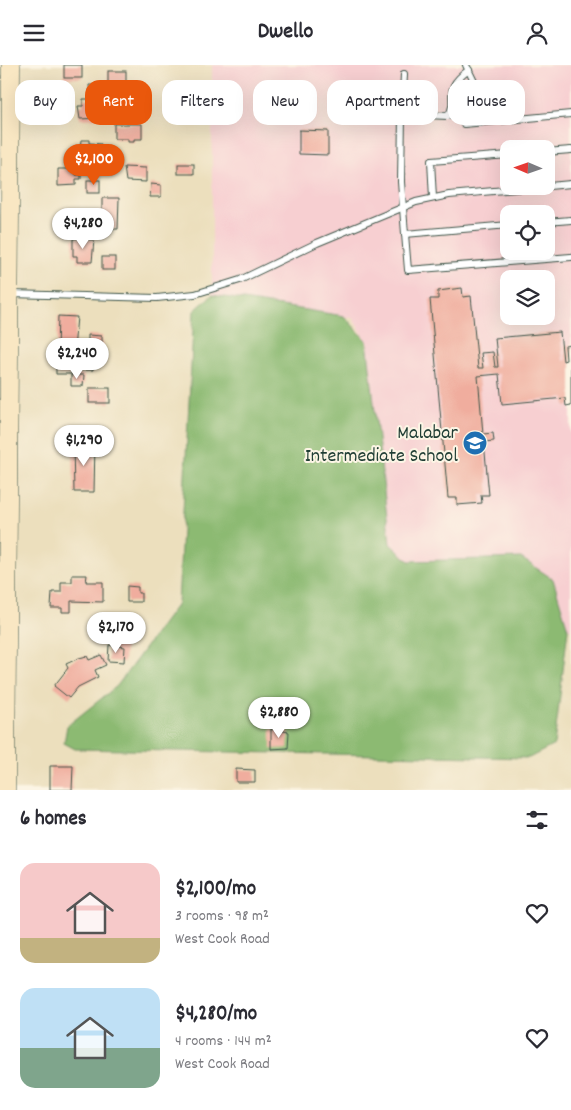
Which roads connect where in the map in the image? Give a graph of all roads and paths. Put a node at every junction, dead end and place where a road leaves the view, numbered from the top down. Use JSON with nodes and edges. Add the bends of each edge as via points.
{"nodes":[{"id":1,"x":11,"y":65,"type":"edge"},
{"id":2,"x":468,"y":68,"type":"edge"},
{"id":3,"x":404,"y":74,"type":"dead end"},
{"id":4,"x":404,"y":80,"type":"edge"},
{"id":5,"x":474,"y":80,"type":"edge"},
{"id":6,"x":571,"y":114,"type":"edge"},
{"id":7,"x":438,"y":116,"type":"edge"},
{"id":8,"x":525,"y":118,"type":"edge"},
{"id":9,"x":402,"y":125,"type":"edge"},
{"id":10,"x":571,"y":150,"type":"edge"},
{"id":11,"x":555,"y":151,"type":"edge"},
{"id":12,"x":500,"y":156,"type":"edge"},
{"id":13,"x":571,"y":184,"type":"edge"},
{"id":14,"x":433,"y":198,"type":"junction"},
{"id":15,"x":403,"y":206,"type":"junction"},
{"id":16,"x":571,"y":220,"type":"edge"},
{"id":17,"x":555,"y":221,"type":"edge"},
{"id":18,"x":500,"y":226,"type":"edge"},
{"id":19,"x":405,"y":234,"type":"junction"},
{"id":20,"x":571,"y":257,"type":"edge"},
{"id":21,"x":9,"y":294,"type":"junction"},
{"id":22,"x":6,"y":790,"type":"edge"}],
"edges":[{"from":1,"to":21,"type":"main road"},
{"from":2,"to":5,"type":"lane"},
{"from":2,"to":7,"type":"lane","via":[[451,90],[448,116]]},
{"from":3,"to":4,"type":"lane"},
{"from":6,"to":8,"type":"lane"},
{"from":9,"to":15,"type":"lane"},
{"from":10,"to":11,"type":"lane"},
{"from":12,"to":14,"type":"lane","via":[[431,161]]},
{"from":13,"to":14,"type":"lane"},
{"from":14,"to":15,"type":"lane"},
{"from":15,"to":19,"type":"lane"},
{"from":15,"to":21,"type":"lane","via":[[215,289],[157,298]]},
{"from":16,"to":17,"type":"lane"},
{"from":18,"to":19,"type":"lane"},
{"from":19,"to":20,"type":"lane","via":[[408,270]]},
{"from":21,"to":22,"type":"main road"}]}
